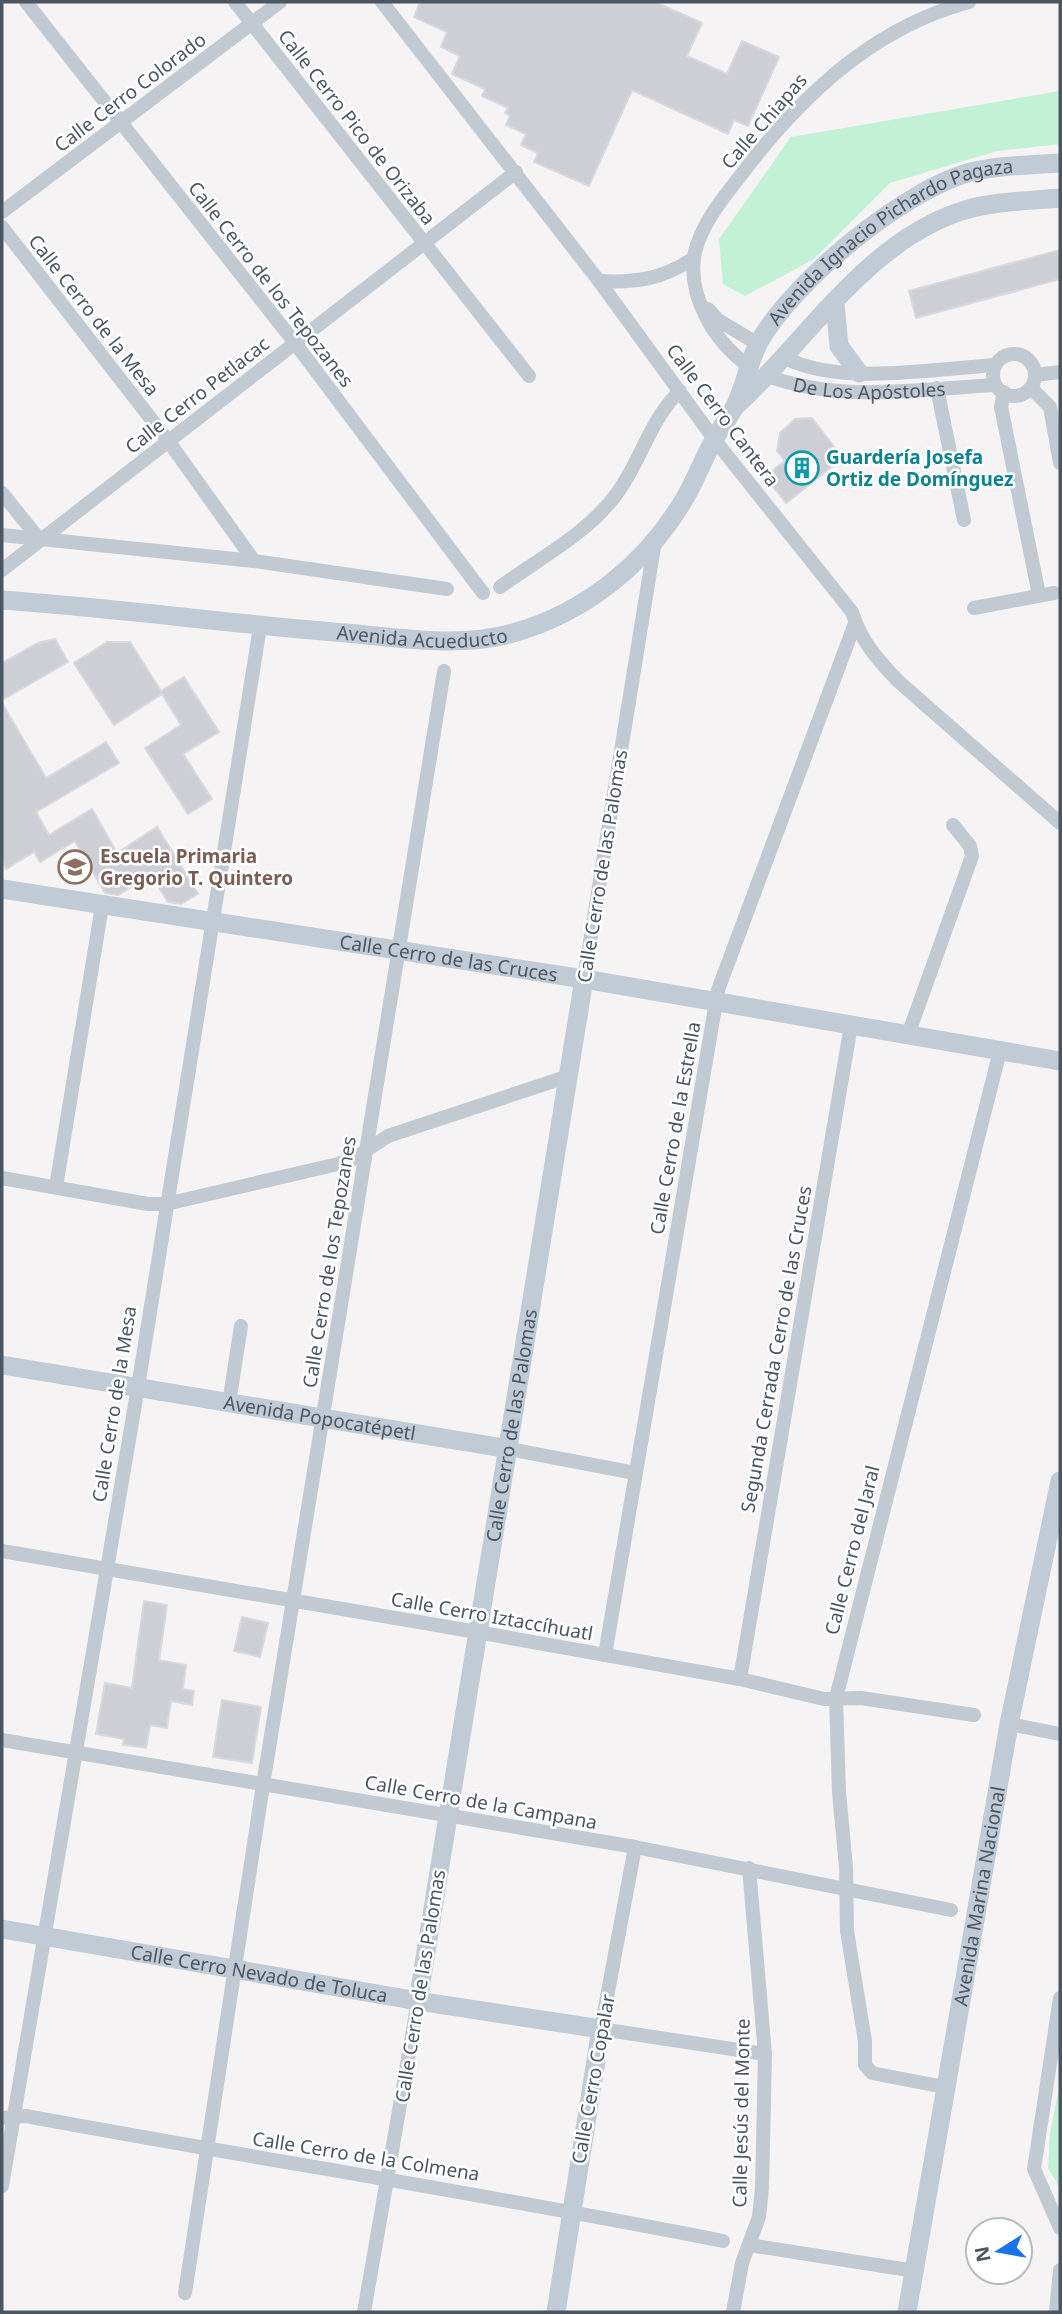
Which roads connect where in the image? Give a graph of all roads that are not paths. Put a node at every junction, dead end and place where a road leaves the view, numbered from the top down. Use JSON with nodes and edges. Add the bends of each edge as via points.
{"nodes":[{"id":1,"x":26,"y":2,"type":"edge"},
{"id":2,"x":235,"y":2,"type":"edge"},
{"id":3,"x":280,"y":2,"type":"edge"},
{"id":4,"x":382,"y":2,"type":"edge"},
{"id":5,"x":969,"y":2,"type":"edge"},
{"id":6,"x":252,"y":24,"type":"junction"},
{"id":7,"x":121,"y":123,"type":"junction"},
{"id":8,"x":1060,"y":163,"type":"edge"},
{"id":9,"x":516,"y":172,"type":"junction"},
{"id":10,"x":1060,"y":198,"type":"edge"},
{"id":11,"x":2,"y":212,"type":"edge"},
{"id":12,"x":2,"y":228,"type":"edge"},
{"id":13,"x":424,"y":243,"type":"junction"},
{"id":14,"x":694,"y":258,"type":"junction"},
{"id":15,"x":599,"y":281,"type":"junction"},
{"id":16,"x":702,"y":303,"type":"junction"},
{"id":17,"x":835,"y":303,"type":"junction"},
{"id":18,"x":295,"y":343,"type":"junction"},
{"id":19,"x":758,"y":344,"type":"junction"},
{"id":20,"x":785,"y":358,"type":"junction"},
{"id":21,"x":995,"y":365,"type":"junction"},
{"id":22,"x":749,"y":366,"type":"junction"},
{"id":23,"x":1060,"y":372,"type":"edge"},
{"id":24,"x":859,"y":373,"type":"junction"},
{"id":25,"x":529,"y":376,"type":"dead end"},
{"id":26,"x":768,"y":376,"type":"junction"},
{"id":27,"x":1033,"y":382,"type":"junction"},
{"id":28,"x":937,"y":388,"type":"junction"},
{"id":29,"x":1000,"y":389,"type":"junction"},
{"id":30,"x":680,"y":391,"type":"junction"},
{"id":31,"x":735,"y":406,"type":"junction"},
{"id":32,"x":714,"y":439,"type":"junction"},
{"id":33,"x":169,"y":442,"type":"junction"},
{"id":34,"x":1060,"y":463,"type":"edge"},
{"id":35,"x":2,"y":493,"type":"edge"},
{"id":36,"x":964,"y":520,"type":"dead end"},
{"id":37,"x":2,"y":535,"type":"edge"},
{"id":38,"x":38,"y":539,"type":"junction"},
{"id":39,"x":655,"y":539,"type":"junction"},
{"id":40,"x":254,"y":561,"type":"junction"},
{"id":41,"x":2,"y":570,"type":"edge"},
{"id":42,"x":500,"y":587,"type":"dead end"},
{"id":43,"x":447,"y":589,"type":"dead end"},
{"id":44,"x":483,"y":593,"type":"dead end"},
{"id":45,"x":1054,"y":593,"type":"dead end"},
{"id":46,"x":1039,"y":595,"type":"junction"},
{"id":47,"x":2,"y":600,"type":"edge"},
{"id":48,"x":974,"y":608,"type":"dead end"},
{"id":49,"x":260,"y":626,"type":"junction"},
{"id":50,"x":854,"y":626,"type":"junction"},
{"id":51,"x":444,"y":671,"type":"dead end"},
{"id":52,"x":1060,"y":823,"type":"edge"},
{"id":53,"x":954,"y":825,"type":"dead end"},
{"id":54,"x":2,"y":889,"type":"edge"},
{"id":55,"x":102,"y":906,"type":"junction"},
{"id":56,"x":212,"y":920,"type":"junction"},
{"id":57,"x":398,"y":952,"type":"junction"},
{"id":58,"x":584,"y":979,"type":"junction"},
{"id":59,"x":715,"y":1002,"type":"junction"},
{"id":60,"x":851,"y":1025,"type":"junction"},
{"id":61,"x":908,"y":1035,"type":"junction"},
{"id":62,"x":1000,"y":1051,"type":"junction"},
{"id":63,"x":1060,"y":1061,"type":"edge"},
{"id":64,"x":569,"y":1076,"type":"junction"},
{"id":65,"x":366,"y":1151,"type":"junction"},
{"id":66,"x":2,"y":1178,"type":"edge"},
{"id":67,"x":56,"y":1187,"type":"junction"},
{"id":68,"x":166,"y":1204,"type":"junction"},
{"id":69,"x":241,"y":1326,"type":"dead end"},
{"id":70,"x":2,"y":1365,"type":"edge"},
{"id":71,"x":138,"y":1387,"type":"junction"},
{"id":72,"x":229,"y":1403,"type":"junction"},
{"id":73,"x":323,"y":1417,"type":"junction"},
{"id":74,"x":509,"y":1448,"type":"junction"},
{"id":75,"x":635,"y":1474,"type":"junction"},
{"id":76,"x":1060,"y":1484,"type":"edge"},
{"id":77,"x":2,"y":1551,"type":"edge"},
{"id":78,"x":106,"y":1568,"type":"junction"},
{"id":79,"x":293,"y":1601,"type":"junction"},
{"id":80,"x":477,"y":1632,"type":"junction"},
{"id":81,"x":605,"y":1655,"type":"junction"},
{"id":82,"x":740,"y":1679,"type":"junction"},
{"id":83,"x":836,"y":1698,"type":"junction"},
{"id":84,"x":974,"y":1715,"type":"dead end"},
{"id":85,"x":1009,"y":1724,"type":"junction"},
{"id":86,"x":1060,"y":1734,"type":"edge"},
{"id":87,"x":2,"y":1740,"type":"edge"},
{"id":88,"x":76,"y":1750,"type":"junction"},
{"id":89,"x":263,"y":1785,"type":"junction"},
{"id":90,"x":448,"y":1815,"type":"junction"},
{"id":91,"x":635,"y":1847,"type":"junction"},
{"id":92,"x":749,"y":1868,"type":"junction"},
{"id":93,"x":847,"y":1889,"type":"junction"},
{"id":94,"x":951,"y":1910,"type":"dead end"},
{"id":95,"x":2,"y":1929,"type":"edge"},
{"id":96,"x":45,"y":1937,"type":"junction"},
{"id":97,"x":236,"y":1970,"type":"junction"},
{"id":98,"x":1060,"y":1998,"type":"edge"},
{"id":99,"x":418,"y":2001,"type":"junction"},
{"id":100,"x":601,"y":2029,"type":"junction"},
{"id":101,"x":765,"y":2054,"type":"junction"},
{"id":102,"x":944,"y":2087,"type":"junction"},
{"id":103,"x":7,"y":2117,"type":"edge"},
{"id":104,"x":209,"y":2150,"type":"junction"},
{"id":105,"x":387,"y":2178,"type":"junction"},
{"id":106,"x":2,"y":2186,"type":"edge"},
{"id":107,"x":571,"y":2211,"type":"junction"},
{"id":108,"x":1060,"y":2228,"type":"edge"},
{"id":109,"x":723,"y":2241,"type":"dead end"},
{"id":110,"x":749,"y":2245,"type":"junction"},
{"id":111,"x":1060,"y":2270,"type":"edge"},
{"id":112,"x":915,"y":2271,"type":"junction"},
{"id":113,"x":186,"y":2293,"type":"dead end"},
{"id":114,"x":364,"y":2312,"type":"edge"},
{"id":115,"x":556,"y":2312,"type":"edge"},
{"id":116,"x":733,"y":2312,"type":"edge"},
{"id":117,"x":907,"y":2312,"type":"edge"},
{"id":118,"x":1056,"y":2312,"type":"edge"}],
"edges":[{"from":1,"to":7,"type":"street","name":"Calle Cerro de los Tepozanes"},
{"from":2,"to":6,"type":"street","name":"Calle Cerro Pico de Orizaba"},
{"from":3,"to":6,"type":"street","name":"Calle Cerro Colorado"},
{"from":4,"to":9,"type":"street","name":"Calle Cerro Cantera"},
{"from":5,"to":14,"type":"street","name":"Calle Chiapas","via":[[884,38],[831,75],[767,142],[716,208]]},
{"from":6,"to":7,"type":"street","name":"Calle Cerro Colorado"},
{"from":6,"to":13,"type":"street","name":"Calle Cerro Pico de Orizaba"},
{"from":7,"to":11,"type":"street","name":"Calle Cerro Colorado"},
{"from":7,"to":18,"type":"street","name":"Calle Cerro de los Tepozanes"},
{"from":8,"to":19,"type":"street","name":"Avenida Ignacio Pichardo Pagaza","via":[[972,172],[894,208],[811,281]]},
{"from":9,"to":13,"type":"street","name":"Calle Cerro Petlacac"},
{"from":9,"to":15,"type":"street","name":"Calle Cerro Cantera"},
{"from":10,"to":17,"type":"street","name":"Avenida Ignacio Pichardo Pagaza","via":[[989,204],[938,220],[891,251]]},
{"from":12,"to":33,"type":"street","name":"Calle Cerro de la Mesa"},
{"from":13,"to":18,"type":"street","name":"Calle Cerro Petlacac"},
{"from":13,"to":25,"type":"street","name":"Calle Cerro Pico de Orizaba"},
{"from":14,"to":15,"type":"street","via":[[674,271],[642,281]]},
{"from":14,"to":16,"type":"street","name":"Calle Chiapas"},
{"from":15,"to":30,"type":"street","name":"Calle Cerro Cantera"},
{"from":16,"to":19,"type":"street","via":[[718,320]]},
{"from":16,"to":22,"type":"street","name":"Calle Chiapas","via":[[723,345]]},
{"from":17,"to":20,"type":"street","name":"Avenida Ignacio Pichardo Pagaza"},
{"from":17,"to":24,"type":"street","via":[[839,346]]},
{"from":18,"to":33,"type":"street","name":"Calle Cerro Petlacac"},
{"from":18,"to":44,"type":"street","name":"Calle Cerro de los Tepozanes"},
{"from":19,"to":20,"type":"street","name":"De Los Apóstoles"},
{"from":19,"to":22,"type":"street","name":"Avenida Ignacio Pichardo Pagaza"},
{"from":20,"to":24,"type":"street","name":"De Los Apóstoles","via":[[823,372]]},
{"from":20,"to":26,"type":"street","name":"Avenida Ignacio Pichardo Pagaza"},
{"from":21,"to":24,"type":"street","name":"De Los Apóstoles"},
{"from":21,"to":27,"type":"street","via":[[1010,354],[1022,355],[1032,363]]},
{"from":21,"to":29,"type":"street"},
{"from":22,"to":26,"type":"street","name":"De Los Apóstoles"},
{"from":22,"to":31,"type":"street","name":"Avenida Acueducto"},
{"from":23,"to":27,"type":"street"},
{"from":26,"to":28,"type":"street","name":"De Los Apóstoles","via":[[825,390]]},
{"from":26,"to":31,"type":"street","name":"Avenida Acueducto"},
{"from":27,"to":29,"type":"street","via":[[1019,395]]},
{"from":27,"to":34,"type":"street","via":[[1050,407]]},
{"from":28,"to":29,"type":"street","name":"De Los Apóstoles"},
{"from":28,"to":36,"type":"street"},
{"from":29,"to":46,"type":"street"},
{"from":30,"to":32,"type":"street","name":"Calle Cerro Cantera"},
{"from":30,"to":42,"type":"street","via":[[663,410],[608,505]]},
{"from":31,"to":32,"type":"street","name":"Avenida Acueducto"},
{"from":32,"to":39,"type":"street","name":"Avenida Acueducto","via":[[684,499]]},
{"from":32,"to":50,"type":"street","name":"Calle Cerro Cantera","via":[[852,612]]},
{"from":33,"to":38,"type":"street","name":"Calle Cerro Petlacac"},
{"from":33,"to":40,"type":"street","name":"Calle Cerro de la Mesa"},
{"from":35,"to":38,"type":"street"},
{"from":37,"to":38,"type":"street"},
{"from":38,"to":40,"type":"street"},
{"from":38,"to":41,"type":"street","name":"Calle Cerro Petlacac"},
{"from":39,"to":49,"type":"street","name":"Avenida Acueducto","via":[[611,584],[581,604],[533,626],[490,638],[416,639]]},
{"from":39,"to":58,"type":"street","name":"Calle Cerro de las Palomas"},
{"from":40,"to":43,"type":"street"},
{"from":45,"to":46,"type":"street"},
{"from":46,"to":48,"type":"street"},
{"from":47,"to":49,"type":"street","name":"Avenida Acueducto"},
{"from":49,"to":56,"type":"street","name":"Calle Cerro de la Mesa"},
{"from":50,"to":52,"type":"street","name":"Calle Cerro Cantera","via":[[898,681]]},
{"from":50,"to":59,"type":"street","name":"Calle Cerro de la Estrella"},
{"from":51,"to":57,"type":"street","name":"Calle Cerro de los Tepozanes"},
{"from":53,"to":61,"type":"street","via":[[972,851]]},
{"from":54,"to":55,"type":"street","name":"Calle Cerro de las Cruces"},
{"from":55,"to":56,"type":"street","name":"Calle Cerro de las Cruces"},
{"from":55,"to":67,"type":"street"},
{"from":56,"to":57,"type":"street","name":"Calle Cerro de las Cruces"},
{"from":56,"to":68,"type":"street","name":"Calle Cerro de la Mesa"},
{"from":57,"to":58,"type":"street","name":"Calle Cerro de las Cruces"},
{"from":57,"to":65,"type":"street","name":"Calle Cerro de los Tepozanes"},
{"from":58,"to":59,"type":"street","name":"Calle Cerro de las Cruces"},
{"from":58,"to":64,"type":"street","name":"Calle Cerro de las Palomas"},
{"from":59,"to":60,"type":"street","name":"Calle Cerro de las Cruces"},
{"from":59,"to":75,"type":"street","name":"Calle Cerro de la Estrella"},
{"from":60,"to":61,"type":"street","name":"Calle Cerro de las Cruces"},
{"from":60,"to":82,"type":"street","name":"Segunda Cerrada Cerro de las Cruces"},
{"from":61,"to":62,"type":"street","name":"Calle Cerro de las Cruces"},
{"from":62,"to":63,"type":"street","name":"Calle Cerro de las Cruces"},
{"from":62,"to":83,"type":"street","name":"Calle Cerro del Jaral"},
{"from":64,"to":65,"type":"street","via":[[388,1136]]},
{"from":64,"to":74,"type":"street","name":"Calle Cerro de las Palomas"},
{"from":65,"to":68,"type":"street","via":[[338,1164]]},
{"from":65,"to":73,"type":"street","name":"Calle Cerro de los Tepozanes"},
{"from":66,"to":67,"type":"street"},
{"from":67,"to":68,"type":"street"},
{"from":68,"to":71,"type":"street","name":"Calle Cerro de la Mesa"},
{"from":69,"to":72,"type":"street"},
{"from":70,"to":71,"type":"street","name":"Avenida Popocatépetl"},
{"from":71,"to":72,"type":"street","name":"Avenida Popocatépetl"},
{"from":71,"to":78,"type":"street","name":"Calle Cerro de la Mesa"},
{"from":72,"to":73,"type":"street","name":"Avenida Popocatépetl"},
{"from":73,"to":74,"type":"street","name":"Avenida Popocatépetl"},
{"from":73,"to":79,"type":"street","name":"Calle Cerro de los Tepozanes"},
{"from":74,"to":75,"type":"street","name":"Avenida Popocatépetl"},
{"from":74,"to":80,"type":"street","name":"Calle Cerro de las Palomas"},
{"from":75,"to":81,"type":"street","name":"Calle Cerro de la Estrella"},
{"from":76,"to":85,"type":"street","name":"Avenida Marina Nacional"},
{"from":77,"to":78,"type":"street","name":"Calle Cerro Iztaccíhuatl"},
{"from":78,"to":79,"type":"street","name":"Calle Cerro Iztaccíhuatl"},
{"from":78,"to":88,"type":"street","name":"Calle Cerro de la Mesa"},
{"from":79,"to":80,"type":"street","name":"Calle Cerro Iztaccíhuatl"},
{"from":79,"to":89,"type":"street","name":"Calle Cerro de los Tepozanes"},
{"from":80,"to":81,"type":"street","name":"Calle Cerro Iztaccíhuatl"},
{"from":80,"to":90,"type":"street","name":"Calle Cerro de las Palomas"},
{"from":81,"to":82,"type":"street","name":"Calle Cerro Iztaccíhuatl"},
{"from":82,"to":83,"type":"street","name":"Calle Cerro Iztaccíhuatl"},
{"from":83,"to":84,"type":"street","name":"Calle Cerro Iztaccíhuatl"},
{"from":83,"to":93,"type":"street","name":"Calle Cerro del Jaral"},
{"from":85,"to":86,"type":"street"},
{"from":85,"to":102,"type":"street","name":"Avenida Marina Nacional"},
{"from":87,"to":88,"type":"street","name":"Calle Cerro de la Campana"},
{"from":88,"to":89,"type":"street","name":"Calle Cerro de la Campana"},
{"from":88,"to":96,"type":"street","name":"Calle Cerro de la Mesa"},
{"from":89,"to":90,"type":"street","name":"Calle Cerro de la Campana"},
{"from":89,"to":97,"type":"street","name":"Calle Cerro de los Tepozanes"},
{"from":90,"to":91,"type":"street","name":"Calle Cerro de la Campana"},
{"from":90,"to":99,"type":"street","name":"Calle Cerro de las Palomas"},
{"from":91,"to":92,"type":"street","name":"Calle Cerro de la Campana"},
{"from":91,"to":100,"type":"street","name":"Calle Cerro Copalar"},
{"from":92,"to":93,"type":"street","name":"Calle Cerro de la Campana"},
{"from":92,"to":101,"type":"street","name":"Calle Jesús del Monte"},
{"from":93,"to":94,"type":"street","name":"Calle Cerro de la Campana"},
{"from":93,"to":102,"type":"street","name":"Calle Cerro del Jaral","via":[[848,1941],[866,2069]]},
{"from":95,"to":96,"type":"street","name":"Calle Cerro Nevado de Toluca"},
{"from":96,"to":97,"type":"street","name":"Calle Cerro Nevado de Toluca"},
{"from":96,"to":103,"type":"street","name":"Calle Cerro de la Mesa"},
{"from":97,"to":99,"type":"street","name":"Calle Cerro Nevado de Toluca"},
{"from":97,"to":104,"type":"street","name":"Calle Cerro de los Tepozanes"},
{"from":98,"to":108,"type":"street","via":[[1034,2157],[1035,2177]]},
{"from":99,"to":100,"type":"street","name":"Calle Cerro Nevado de Toluca"},
{"from":99,"to":105,"type":"street","name":"Calle Cerro de las Palomas"},
{"from":100,"to":101,"type":"street","name":"Calle Cerro Nevado de Toluca"},
{"from":100,"to":107,"type":"street","name":"Calle Cerro Copalar"},
{"from":101,"to":110,"type":"street","name":"Calle Jesús del Monte","via":[[762,2188],[759,2217]]},
{"from":102,"to":112,"type":"street","name":"Avenida Marina Nacional"},
{"from":103,"to":104,"type":"street","name":"Calle Cerro de la Colmena"},
{"from":103,"to":106,"type":"street","name":"Calle Cerro de la Mesa"},
{"from":104,"to":105,"type":"street","name":"Calle Cerro de la Colmena"},
{"from":104,"to":113,"type":"street","name":"Calle Cerro de los Tepozanes"},
{"from":105,"to":107,"type":"street","name":"Calle Cerro de la Colmena"},
{"from":105,"to":114,"type":"street","name":"Calle Cerro de las Palomas"},
{"from":107,"to":109,"type":"street","name":"Calle Cerro de la Colmena"},
{"from":107,"to":115,"type":"street","name":"Calle Cerro Copalar"},
{"from":110,"to":112,"type":"street"},
{"from":110,"to":116,"type":"street","name":"Calle Jesús del Monte"},
{"from":111,"to":118,"type":"street"},
{"from":112,"to":117,"type":"street","name":"Avenida Marina Nacional"}]}
